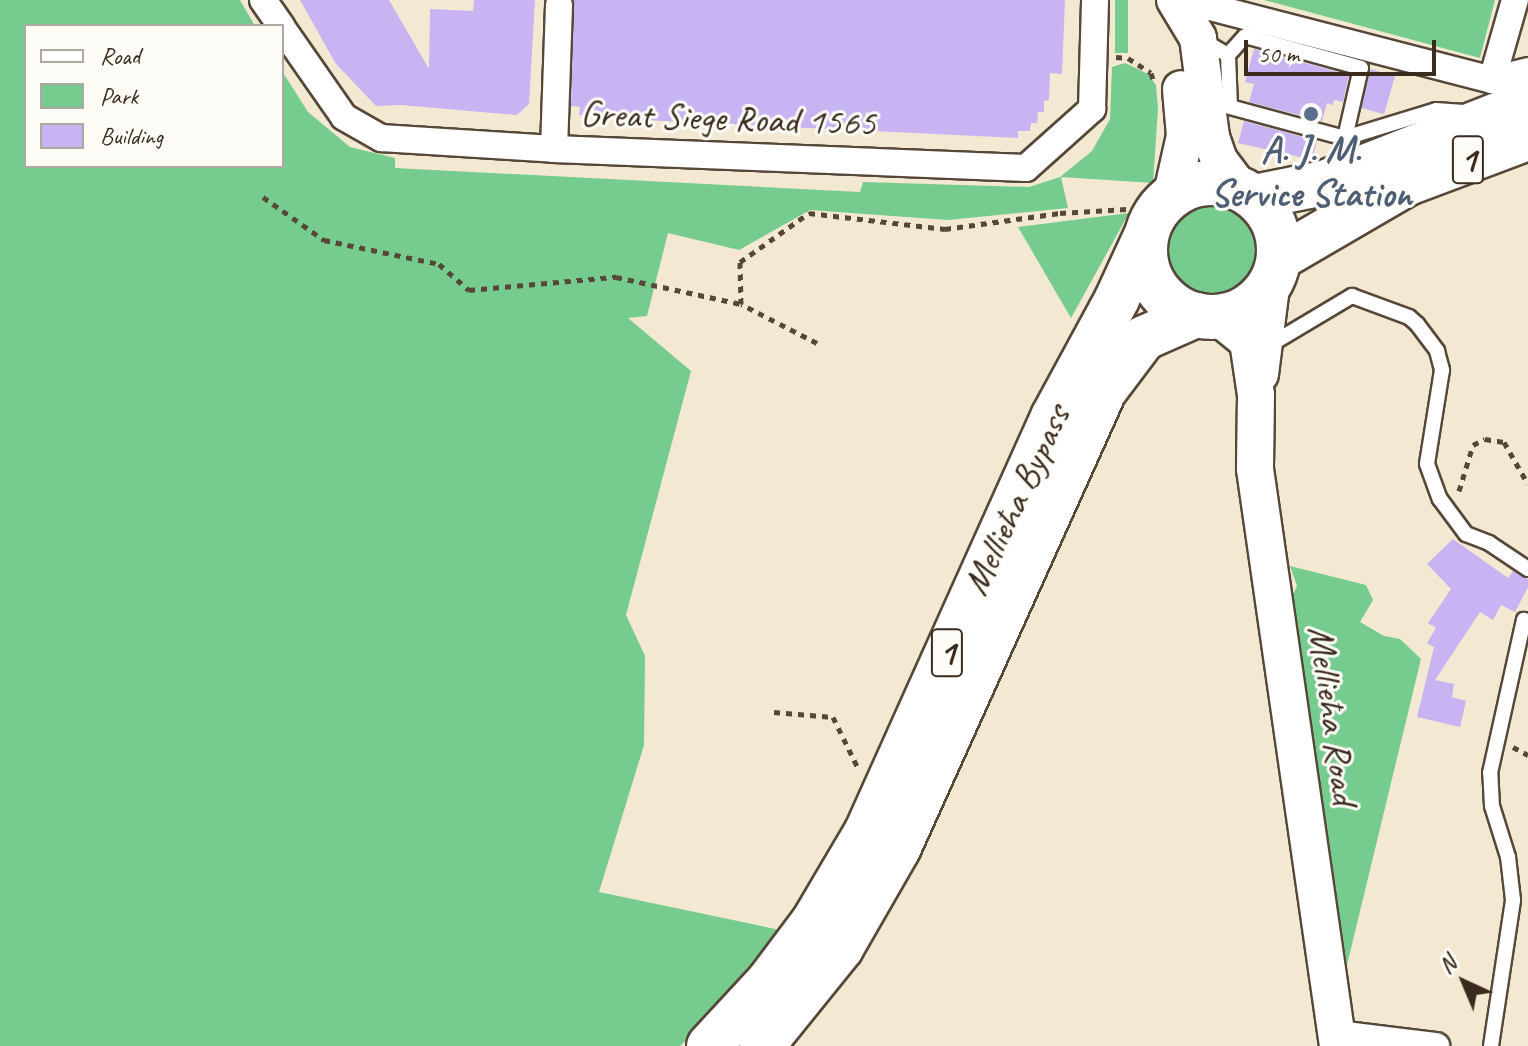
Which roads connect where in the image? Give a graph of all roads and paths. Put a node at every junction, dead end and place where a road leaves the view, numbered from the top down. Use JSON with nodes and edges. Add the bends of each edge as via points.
{"nodes":[{"id":1,"x":263,"y":0,"type":"edge"},
{"id":2,"x":1095,"y":0,"type":"edge"},
{"id":3,"x":1174,"y":0,"type":"edge"},
{"id":4,"x":1183,"y":0,"type":"edge"},
{"id":5,"x":1515,"y":0,"type":"edge"},
{"id":6,"x":559,"y":5,"type":"dead end"},
{"id":7,"x":279,"y":24,"type":"edge"},
{"id":8,"x":284,"y":31,"type":"edge"},
{"id":9,"x":1213,"y":46,"type":"junction"},
{"id":10,"x":1095,"y":54,"type":"junction"},
{"id":11,"x":1528,"y":71,"type":"edge"},
{"id":12,"x":1151,"y":73,"type":"dead end"},
{"id":13,"x":1510,"y":109,"type":"edge"},
{"id":14,"x":1345,"y":138,"type":"junction"},
{"id":15,"x":554,"y":149,"type":"junction"},
{"id":16,"x":1247,"y":193,"type":"junction"},
{"id":17,"x":263,"y":197,"type":"dead end"},
{"id":18,"x":1159,"y":214,"type":"junction"},
{"id":19,"x":1276,"y":268,"type":"junction"},
{"id":20,"x":741,"y":304,"type":"junction"},
{"id":21,"x":1207,"y":316,"type":"junction"},
{"id":22,"x":817,"y":343,"type":"dead end"},
{"id":23,"x":1264,"y":348,"type":"junction"},
{"id":24,"x":1256,"y":395,"type":"junction"},
{"id":25,"x":1528,"y":484,"type":"edge"},
{"id":26,"x":1461,"y":528,"type":"junction"},
{"id":27,"x":1528,"y":569,"type":"edge"},
{"id":28,"x":1527,"y":618,"type":"edge"},
{"id":29,"x":774,"y":712,"type":"dead end"},
{"id":30,"x":877,"y":808,"type":"junction"},
{"id":31,"x":1338,"y":1040,"type":"edge"},
{"id":32,"x":709,"y":1046,"type":"edge"},
{"id":33,"x":762,"y":1046,"type":"edge"},
{"id":34,"x":1436,"y":1046,"type":"edge"},
{"id":35,"x":1491,"y":1046,"type":"edge"}],
"edges":[{"from":1,"to":7,"type":"street","name":"Great Siege Road 1565"},
{"from":2,"to":10,"type":"street","name":"Great Siege Road 1565"},
{"from":3,"to":9,"type":"main road"},
{"from":3,"to":18,"type":"main road","via":[[1185,136]]},
{"from":4,"to":13,"type":"street"},
{"from":5,"to":13,"type":"street"},
{"from":6,"to":15,"type":"street"},
{"from":8,"to":15,"type":"street","name":"Great Siege Road 1565","via":[[344,117],[381,138]]},
{"from":9,"to":14,"type":"lane","via":[[1230,107]]},
{"from":9,"to":14,"type":"lane","via":[[1245,36],[1361,68]]},
{"from":9,"to":16,"type":"main road","via":[[1211,137],[1219,160]]},
{"from":10,"to":12,"type":"path","via":[[1128,58]]},
{"from":10,"to":15,"type":"street","name":"Great Siege Road 1565","via":[[1092,109],[1026,168]]},
{"from":11,"to":13,"type":"street"},
{"from":13,"to":14,"type":"lane","via":[[1436,110]]},
{"from":13,"to":16,"type":"highway","number":"1","via":[[1324,183]]},
{"from":13,"to":19,"type":"highway","number":"1"},
{"from":16,"to":18,"type":"highway","via":[[1219,183],[1195,185]]},
{"from":16,"to":19,"type":"highway","via":[[1270,216],[1277,233]]},
{"from":17,"to":20,"type":"path","via":[[324,240],[439,264],[469,290],[616,277]]},
{"from":18,"to":20,"type":"path","via":[[1060,213],[945,229],[809,213],[740,262]]},
{"from":18,"to":21,"type":"highway","via":[[1146,263],[1154,285],[1170,304]]},
{"from":18,"to":30,"type":"highway","name":"Mellieħa Bypass","number":"1","via":[[1053,417]]},
{"from":19,"to":21,"type":"highway","via":[[1259,298],[1236,313]]},
{"from":19,"to":23,"type":"main road","name":"Mellieħa Road"},
{"from":20,"to":22,"type":"path"},
{"from":21,"to":24,"type":"main road","name":"Mellieħa Road","via":[[1248,341]]},
{"from":21,"to":33,"type":"highway","name":"Mellieħa Bypass","number":"1","via":[[1144,338],[1104,391],[898,849],[841,948]]},
{"from":23,"to":24,"type":"main road","name":"Mellieħa Road"},
{"from":23,"to":26,"type":"lane","via":[[1352,296],[1417,324],[1437,351],[1442,370],[1427,464],[1440,499]]},
{"from":24,"to":31,"type":"main road","name":"Mellieħa Road","via":[[1255,469]]},
{"from":25,"to":26,"type":"path","via":[[1504,442],[1485,439],[1473,445],[1459,484]]},
{"from":26,"to":27,"type":"lane"},
{"from":28,"to":35,"type":"lane","via":[[1490,773],[1513,900]]},
{"from":29,"to":30,"type":"path","via":[[833,717],[859,771],[852,794]]},
{"from":30,"to":32,"type":"highway","name":"Mellieħa Bypass","number":"1","via":[[814,921],[769,981]]},
{"from":31,"to":34,"type":"street"}]}
